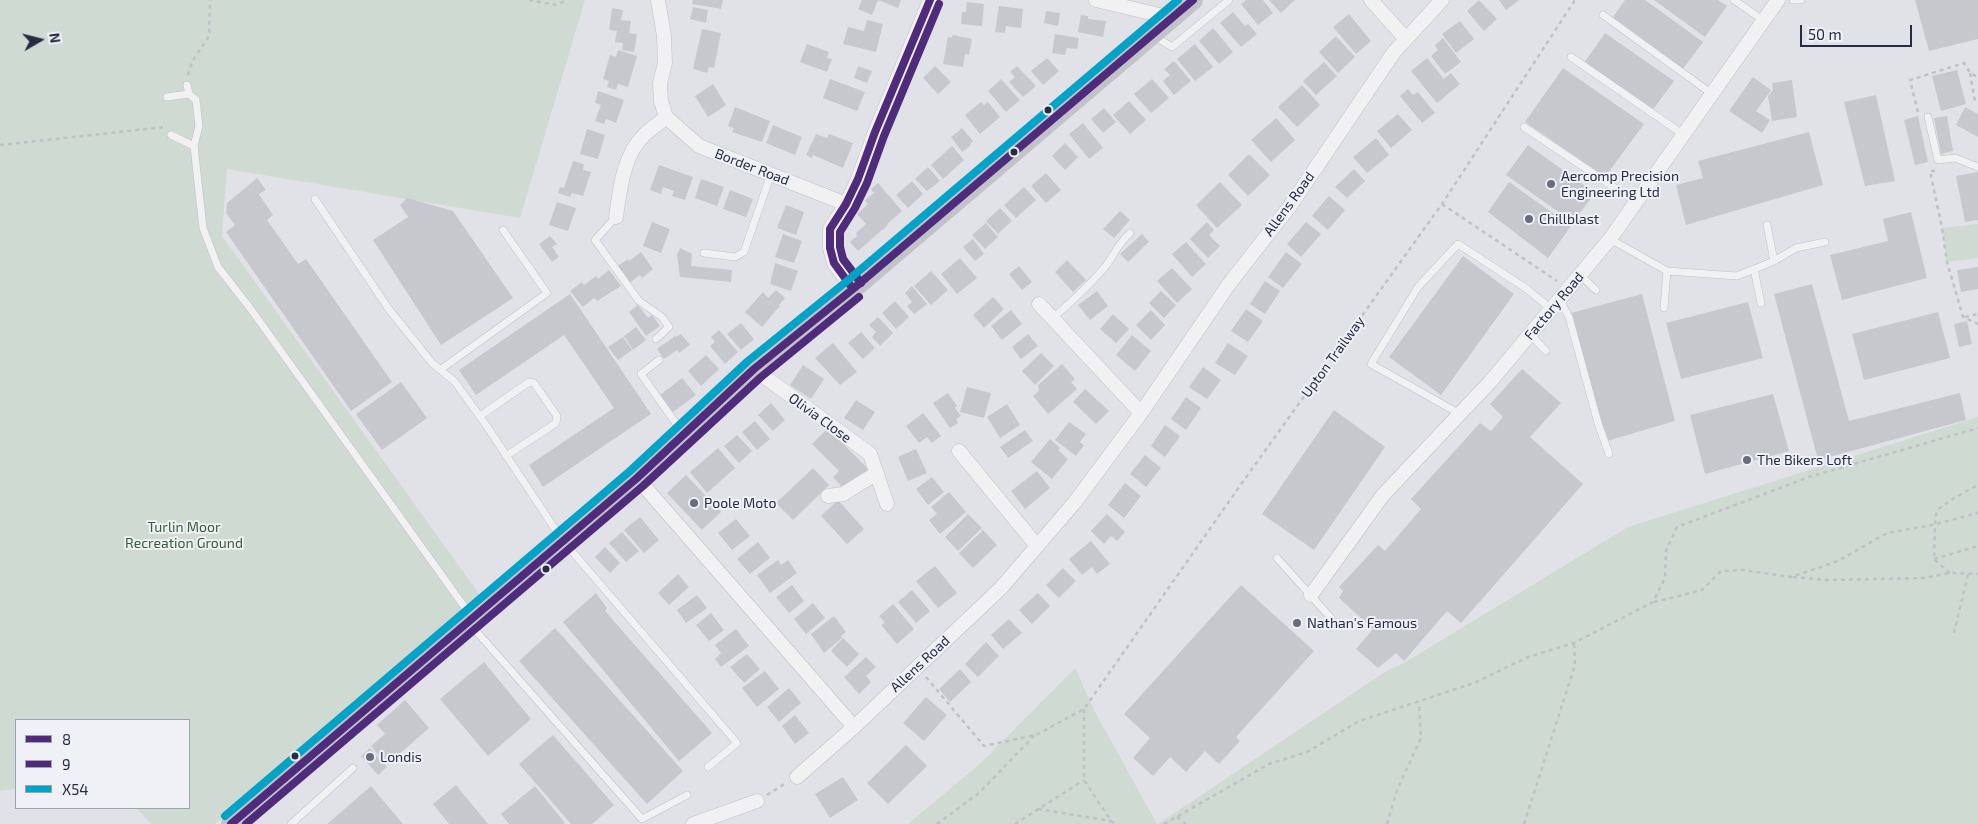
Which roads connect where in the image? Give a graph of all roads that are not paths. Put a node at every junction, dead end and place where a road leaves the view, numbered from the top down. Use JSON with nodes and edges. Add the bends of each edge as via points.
{"nodes":[{"id":1,"x":658,"y":0,"type":"edge"},
{"id":2,"x":930,"y":0,"type":"edge"},
{"id":3,"x":1096,"y":0,"type":"edge"},
{"id":4,"x":1193,"y":0,"type":"edge"},
{"id":5,"x":1229,"y":0,"type":"edge"},
{"id":6,"x":1371,"y":0,"type":"edge"},
{"id":7,"x":1442,"y":0,"type":"edge"},
{"id":8,"x":1734,"y":0,"type":"edge"},
{"id":9,"x":1778,"y":0,"type":"edge"},
{"id":10,"x":1603,"y":15,"type":"dead end"},
{"id":11,"x":1172,"y":18,"type":"junction"},
{"id":12,"x":1764,"y":21,"type":"junction"},
{"id":13,"x":1152,"y":34,"type":"junction"},
{"id":14,"x":1406,"y":39,"type":"junction"},
{"id":15,"x":1571,"y":57,"type":"dead end"},
{"id":16,"x":187,"y":85,"type":"road end"},
{"id":17,"x":189,"y":94,"type":"junction"},
{"id":18,"x":1712,"y":95,"type":"junction"},
{"id":19,"x":167,"y":97,"type":"dead end"},
{"id":20,"x":666,"y":117,"type":"junction"},
{"id":21,"x":1928,"y":117,"type":"road end"},
{"id":22,"x":1524,"y":127,"type":"dead end"},
{"id":23,"x":170,"y":135,"type":"dead end"},
{"id":24,"x":1684,"y":135,"type":"junction"},
{"id":25,"x":194,"y":146,"type":"junction"},
{"id":26,"x":1978,"y":167,"type":"edge"},
{"id":27,"x":771,"y":174,"type":"junction"},
{"id":28,"x":315,"y":199,"type":"dead end"},
{"id":29,"x":1636,"y":202,"type":"junction"},
{"id":30,"x":846,"y":204,"type":"junction"},
{"id":31,"x":616,"y":217,"type":"joint"},
{"id":32,"x":1767,"y":225,"type":"dead end"},
{"id":33,"x":504,"y":230,"type":"dead end"},
{"id":34,"x":1130,"y":233,"type":"dead end"},
{"id":35,"x":1610,"y":239,"type":"junction"},
{"id":36,"x":1824,"y":242,"type":"dead end"},
{"id":37,"x":704,"y":253,"type":"dead end"},
{"id":38,"x":1774,"y":261,"type":"junction"},
{"id":39,"x":1754,"y":269,"type":"junction"},
{"id":40,"x":1667,"y":271,"type":"junction"},
{"id":41,"x":1580,"y":275,"type":"junction"},
{"id":42,"x":853,"y":289,"type":"junction"},
{"id":43,"x":1596,"y":290,"type":"dead end"},
{"id":44,"x":1761,"y":303,"type":"dead end"},
{"id":45,"x":1039,"y":304,"type":"dead end"},
{"id":46,"x":1555,"y":304,"type":"junction"},
{"id":47,"x":1664,"y":308,"type":"dead end"},
{"id":48,"x":1052,"y":319,"type":"junction"},
{"id":49,"x":1530,"y":334,"type":"junction"},
{"id":50,"x":656,"y":339,"type":"dead end"},
{"id":51,"x":1546,"y":351,"type":"dead end"},
{"id":52,"x":659,"y":360,"type":"dead end"},
{"id":53,"x":754,"y":369,"type":"junction"},
{"id":54,"x":440,"y":370,"type":"junction"},
{"id":55,"x":1141,"y":413,"type":"junction"},
{"id":56,"x":1460,"y":414,"type":"junction"},
{"id":57,"x":480,"y":416,"type":"junction"},
{"id":58,"x":684,"y":434,"type":"junction"},
{"id":59,"x":959,"y":451,"type":"dead end"},
{"id":60,"x":1609,"y":454,"type":"dead end"},
{"id":61,"x":506,"y":456,"type":"junction"},
{"id":62,"x":877,"y":474,"type":"junction"},
{"id":63,"x":637,"y":478,"type":"junction"},
{"id":64,"x":828,"y":496,"type":"dead end"},
{"id":65,"x":887,"y":504,"type":"dead end"},
{"id":66,"x":563,"y":542,"type":"junction"},
{"id":67,"x":1038,"y":546,"type":"junction"},
{"id":68,"x":1277,"y":558,"type":"dead end"},
{"id":69,"x":1311,"y":595,"type":"junction"},
{"id":70,"x":1331,"y":618,"type":"dead end"},
{"id":71,"x":470,"y":620,"type":"junction"},
{"id":72,"x":854,"y":727,"type":"junction"},
{"id":73,"x":708,"y":767,"type":"dead end"},
{"id":74,"x":353,"y":768,"type":"dead end"},
{"id":75,"x":797,"y":777,"type":"road end"},
{"id":76,"x":687,"y":795,"type":"dead end"},
{"id":77,"x":758,"y":800,"type":"road end"},
{"id":78,"x":712,"y":821,"type":"edge"},
{"id":79,"x":231,"y":824,"type":"edge"},
{"id":80,"x":291,"y":824,"type":"edge"},
{"id":81,"x":693,"y":824,"type":"edge"}],
"edges":[{"from":1,"to":20,"type":"street","via":[[665,64],[660,82],[661,101]]},
{"from":2,"to":30,"type":"street"},
{"from":3,"to":11,"type":"street"},
{"from":4,"to":11,"type":"main road"},
{"from":5,"to":13,"type":"lane","via":[[1172,47]]},
{"from":6,"to":14,"type":"street"},
{"from":7,"to":14,"type":"street","name":"Allens Road"},
{"from":8,"to":12,"type":"lane"},
{"from":9,"to":12,"type":"street","name":"Factory Road"},
{"from":10,"to":18,"type":"lane"},
{"from":11,"to":13,"type":"main road"},
{"from":12,"to":18,"type":"street","name":"Factory Road"},
{"from":13,"to":42,"type":"main road"},
{"from":14,"to":55,"type":"street","name":"Allens Road","via":[[1290,206],[1229,284]]},
{"from":15,"to":24,"type":"lane"},
{"from":16,"to":17,"type":"lane"},
{"from":17,"to":19,"type":"lane"},
{"from":17,"to":25,"type":"lane","via":[[196,100],[199,114]]},
{"from":18,"to":24,"type":"street","name":"Factory Road"},
{"from":20,"to":27,"type":"street","name":"Border Road","via":[[699,146]]},
{"from":20,"to":31,"type":"street","via":[[644,135],[633,151],[622,175]]},
{"from":21,"to":26,"type":"lane","via":[[1938,160],[1955,158]]},
{"from":22,"to":29,"type":"lane"},
{"from":23,"to":25,"type":"lane"},
{"from":24,"to":29,"type":"street","name":"Factory Road"},
{"from":25,"to":71,"type":"lane","via":[[202,228],[218,267]]},
{"from":27,"to":30,"type":"street","name":"Border Road"},
{"from":27,"to":37,"type":"lane","via":[[744,252],[736,257]]},
{"from":28,"to":54,"type":"lane","via":[[388,308]]},
{"from":29,"to":35,"type":"street","name":"Factory Road"},
{"from":30,"to":42,"type":"street","via":[[830,229],[830,248],[834,264]]},
{"from":31,"to":50,"type":"lane","via":[[595,240],[639,301],[662,317],[669,327]]},
{"from":32,"to":38,"type":"lane"},
{"from":33,"to":54,"type":"lane","via":[[547,293]]},
{"from":34,"to":48,"type":"lane","via":[[1106,266]]},
{"from":35,"to":40,"type":"lane"},
{"from":35,"to":41,"type":"street","name":"Factory Road"},
{"from":36,"to":38,"type":"lane","via":[[1796,248]]},
{"from":38,"to":39,"type":"lane"},
{"from":39,"to":40,"type":"lane","via":[[1736,276]]},
{"from":39,"to":44,"type":"lane"},
{"from":40,"to":47,"type":"lane"},
{"from":41,"to":43,"type":"lane"},
{"from":41,"to":46,"type":"street","name":"Factory Road"},
{"from":42,"to":53,"type":"main road"},
{"from":45,"to":48,"type":"street"},
{"from":46,"to":49,"type":"street","name":"Factory Road"},
{"from":46,"to":56,"type":"lane","via":[[1458,244],[1418,287],[1371,364]]},
{"from":46,"to":60,"type":"lane","via":[[1569,317]]},
{"from":48,"to":55,"type":"street"},
{"from":49,"to":51,"type":"lane"},
{"from":49,"to":56,"type":"street","name":"Factory Road"},
{"from":52,"to":58,"type":"lane","via":[[641,374]]},
{"from":53,"to":58,"type":"main road"},
{"from":53,"to":62,"type":"street","name":"Olivia Close","via":[[870,454]]},
{"from":54,"to":57,"type":"lane","via":[[455,382]]},
{"from":55,"to":67,"type":"street","name":"Allens Road"},
{"from":56,"to":69,"type":"street","name":"Factory Road","via":[[1383,496]]},
{"from":57,"to":61,"type":"lane"},
{"from":57,"to":61,"type":"lane","via":[[530,382],[534,383],[557,416],[556,423]]},
{"from":58,"to":63,"type":"main road"},
{"from":59,"to":67,"type":"street"},
{"from":61,"to":66,"type":"lane"},
{"from":62,"to":64,"type":"street","via":[[843,494]]},
{"from":62,"to":65,"type":"street","name":"Olivia Close"},
{"from":63,"to":66,"type":"main road"},
{"from":63,"to":72,"type":"street"},
{"from":66,"to":71,"type":"main road"},
{"from":66,"to":73,"type":"lane","via":[[736,743]]},
{"from":67,"to":72,"type":"street","name":"Allens Road","via":[[1001,588]]},
{"from":68,"to":69,"type":"lane"},
{"from":69,"to":70,"type":"lane"},
{"from":71,"to":76,"type":"lane","via":[[642,819]]},
{"from":71,"to":79,"type":"main road"},
{"from":72,"to":75,"type":"street","name":"Allens Road"},
{"from":74,"to":80,"type":"lane"},
{"from":77,"to":78,"type":"street"},
{"from":78,"to":81,"type":"street"}]}
